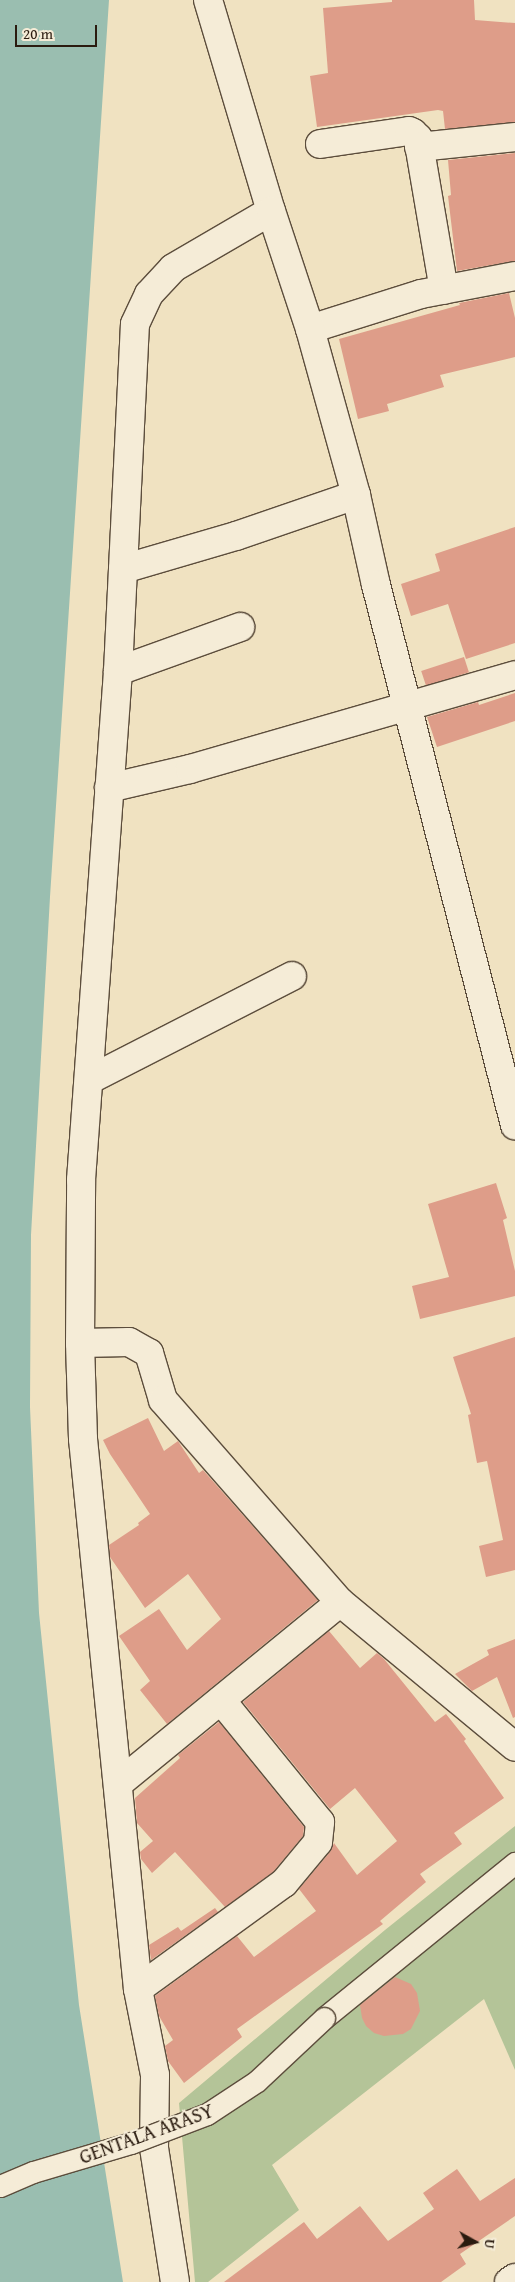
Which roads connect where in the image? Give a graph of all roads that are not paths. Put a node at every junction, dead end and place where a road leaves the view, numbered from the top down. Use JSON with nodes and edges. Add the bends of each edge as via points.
{"nodes":[{"id":1,"x":208,"y":0,"type":"edge"},
{"id":2,"x":515,"y":137,"type":"edge"},
{"id":3,"x":320,"y":144,"type":"dead end"},
{"id":4,"x":419,"y":147,"type":"junction"},
{"id":5,"x":271,"y":211,"type":"junction"},
{"id":6,"x":515,"y":276,"type":"edge"},
{"id":7,"x":444,"y":290,"type":"junction"},
{"id":8,"x":310,"y":329,"type":"junction"},
{"id":9,"x":356,"y":495,"type":"junction"},
{"id":10,"x":123,"y":569,"type":"junction"},
{"id":11,"x":240,"y":627,"type":"dead end"},
{"id":12,"x":118,"y":671,"type":"junction"},
{"id":13,"x":515,"y":675,"type":"edge"},
{"id":14,"x":408,"y":708,"type":"junction"},
{"id":15,"x":109,"y":788,"type":"junction"},
{"id":16,"x":292,"y":976,"type":"dead end"},
{"id":17,"x":89,"y":1080,"type":"junction"},
{"id":18,"x":515,"y":1124,"type":"edge"},
{"id":19,"x":80,"y":1343,"type":"junction"},
{"id":20,"x":340,"y":1602,"type":"junction"},
{"id":21,"x":221,"y":1700,"type":"junction"},
{"id":22,"x":515,"y":1747,"type":"edge"},
{"id":23,"x":118,"y":1784,"type":"junction"},
{"id":24,"x":515,"y":1863,"type":"edge"},
{"id":25,"x":138,"y":1989,"type":"junction"},
{"id":26,"x":0,"y":2186,"type":"edge"},
{"id":27,"x":515,"y":2278,"type":"edge"},
{"id":28,"x":175,"y":2282,"type":"edge"},
{"id":29,"x":509,"y":2282,"type":"edge"}],
"edges":[{"from":1,"to":5,"type":"street"},
{"from":2,"to":4,"type":"street"},
{"from":3,"to":4,"type":"street","via":[[409,131],[418,138]]},
{"from":4,"to":7,"type":"street"},
{"from":5,"to":8,"type":"street"},
{"from":5,"to":10,"type":"street","via":[[173,268],[149,294],[135,324]]},
{"from":6,"to":7,"type":"street"},
{"from":7,"to":8,"type":"street","via":[[421,294]]},
{"from":8,"to":9,"type":"street"},
{"from":9,"to":10,"type":"street","via":[[236,536]]},
{"from":9,"to":14,"type":"street"},
{"from":10,"to":12,"type":"street"},
{"from":11,"to":12,"type":"street"},
{"from":12,"to":15,"type":"street"},
{"from":13,"to":14,"type":"street"},
{"from":14,"to":15,"type":"street","via":[[190,769]]},
{"from":14,"to":18,"type":"street"},
{"from":15,"to":17,"type":"street"},
{"from":16,"to":17,"type":"street"},
{"from":17,"to":19,"type":"street","via":[[81,1180]]},
{"from":19,"to":20,"type":"street","via":[[129,1342],[149,1353],[163,1400]]},
{"from":19,"to":23,"type":"street","via":[[83,1439]]},
{"from":20,"to":21,"type":"street"},
{"from":20,"to":22,"type":"street"},
{"from":21,"to":23,"type":"street"},
{"from":21,"to":25,"type":"street","via":[[320,1822],[318,1842],[284,1883]]},
{"from":23,"to":25,"type":"street"},
{"from":24,"to":26,"type":"street","name":"GENTALA ARASY","bridge":true,"via":[[324,2018],[257,2081],[207,2114]]},
{"from":25,"to":28,"type":"street","via":[[155,2075],[154,2148]]},
{"from":27,"to":29,"type":"street"}]}
